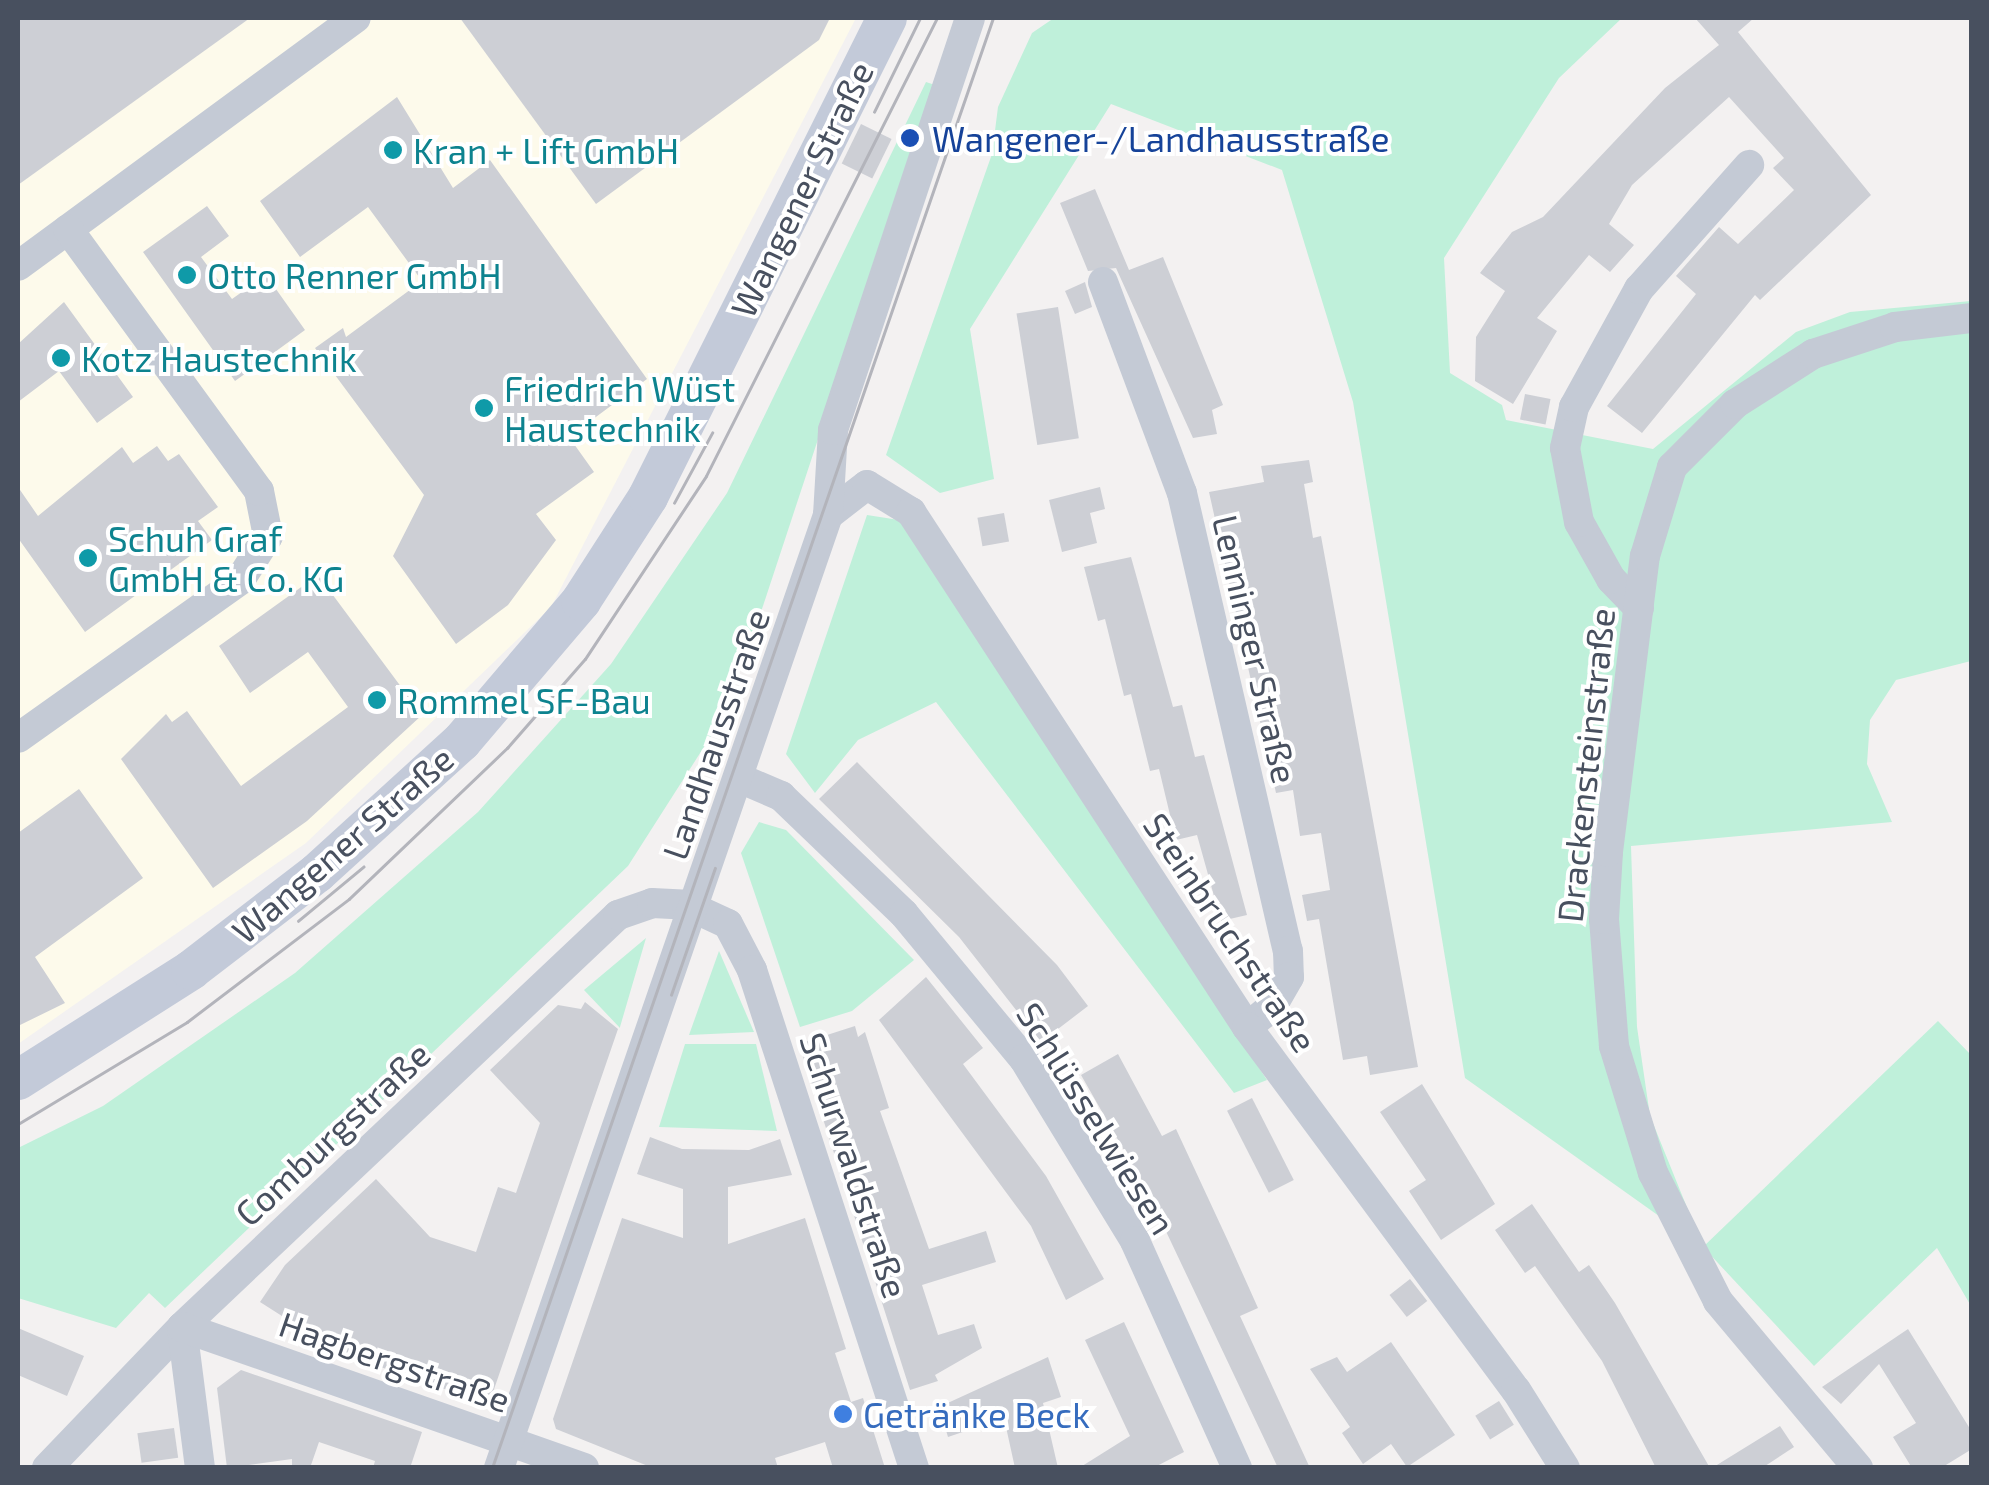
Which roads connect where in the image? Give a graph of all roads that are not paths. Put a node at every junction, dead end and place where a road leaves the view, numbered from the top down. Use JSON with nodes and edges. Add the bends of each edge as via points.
{"nodes":[{"id":1,"x":356,"y":18,"type":"edge"},
{"id":2,"x":887,"y":18,"type":"edge"},
{"id":3,"x":970,"y":18,"type":"edge"},
{"id":4,"x":1748,"y":165,"type":"dead end"},
{"id":5,"x":68,"y":229,"type":"junction"},
{"id":6,"x":18,"y":266,"type":"edge"},
{"id":7,"x":1104,"y":282,"type":"dead end"},
{"id":8,"x":1972,"y":318,"type":"edge"},
{"id":9,"x":828,"y":516,"type":"junction"},
{"id":10,"x":1639,"y":608,"type":"junction"},
{"id":11,"x":18,"y":738,"type":"edge"},
{"id":12,"x":739,"y":778,"type":"junction"},
{"id":13,"x":695,"y":907,"type":"junction"},
{"id":14,"x":1247,"y":1027,"type":"junction"},
{"id":15,"x":18,"y":1080,"type":"edge"},
{"id":16,"x":182,"y":1326,"type":"junction"},
{"id":17,"x":503,"y":1454,"type":"edge"},
{"id":18,"x":47,"y":1468,"type":"edge"},
{"id":19,"x":200,"y":1468,"type":"edge"},
{"id":20,"x":584,"y":1468,"type":"edge"},
{"id":21,"x":914,"y":1468,"type":"edge"},
{"id":22,"x":1238,"y":1468,"type":"edge"},
{"id":23,"x":1565,"y":1468,"type":"edge"},
{"id":24,"x":1858,"y":1468,"type":"edge"}],
"edges":[{"from":1,"to":5,"type":"street"},
{"from":2,"to":15,"type":"street","name":"Wangener Straße","via":[[648,497],[581,601],[462,741],[317,873],[191,970]]},
{"from":3,"to":9,"type":"street","name":"Landhausstraße","via":[[833,430]]},
{"from":4,"to":10,"type":"street","via":[[1639,289],[1574,407],[1565,448],[1579,522],[1612,579]]},
{"from":5,"to":6,"type":"street"},
{"from":5,"to":11,"type":"street","via":[[258,491],[268,536],[240,580]]},
{"from":7,"to":14,"type":"street","name":"Lenninger Straße","via":[[1182,493],[1288,951],[1289,977],[1272,1007]]},
{"from":8,"to":10,"type":"street","name":"Drackensteinstraße","via":[[1895,327],[1813,354],[1701,432],[1672,467],[1660,498]]},
{"from":9,"to":12,"type":"street","name":"Landhausstraße"},
{"from":9,"to":14,"type":"street","name":"Steinbruchstraße","via":[[866,485],[911,512]]},
{"from":10,"to":24,"type":"street","name":"Drackensteinstraße","via":[[1604,919],[1612,1030],[1629,1108],[1678,1230],[1718,1302]]},
{"from":12,"to":13,"type":"street","name":"Landhausstraße"},
{"from":12,"to":22,"type":"street","name":"Schlüsselwiesen","via":[[781,796],[904,914],[1024,1059],[1135,1241]]},
{"from":13,"to":16,"type":"street","name":"Comburgstraße","via":[[652,902],[618,915]]},
{"from":13,"to":17,"type":"street","name":"Landhausstraße"},
{"from":13,"to":21,"type":"street","name":"Schurwaldstraße","via":[[728,924],[752,970]]},
{"from":14,"to":23,"type":"street","name":"Steinbruchstraße","via":[[1516,1390]]},
{"from":16,"to":17,"type":"street","name":"Hagbergstraße"},
{"from":16,"to":18,"type":"street","name":"Comburgstraße"},
{"from":16,"to":19,"type":"street"},
{"from":17,"to":20,"type":"street","name":"Hagbergstraße"}]}
